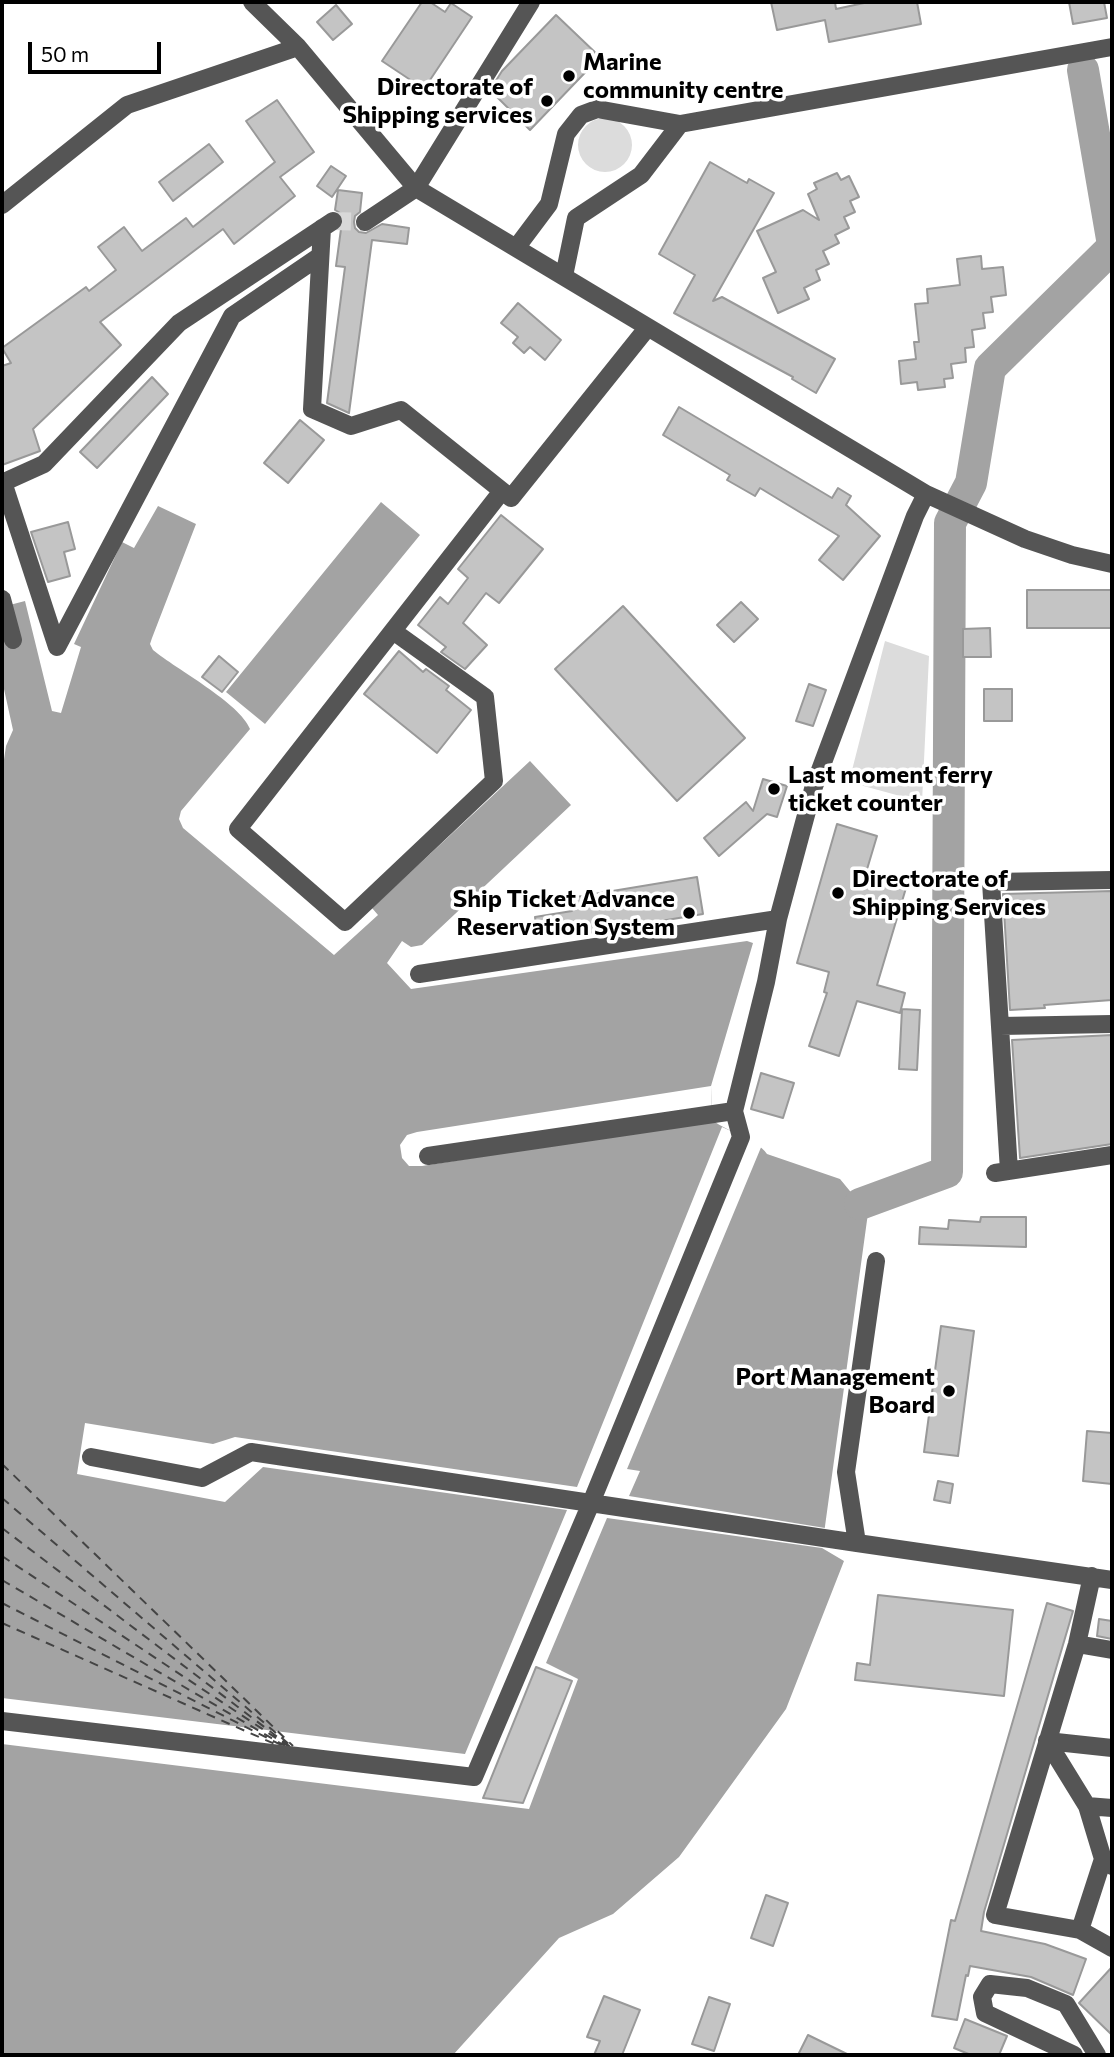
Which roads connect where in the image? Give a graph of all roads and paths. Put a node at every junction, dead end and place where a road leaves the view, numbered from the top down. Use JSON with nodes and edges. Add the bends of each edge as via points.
{"nodes":[{"id":1,"x":252,"y":2,"type":"edge"},
{"id":2,"x":531,"y":2,"type":"edge"},
{"id":3,"x":298,"y":47,"type":"junction"},
{"id":4,"x":1112,"y":47,"type":"edge"},
{"id":5,"x":680,"y":124,"type":"junction"},
{"id":6,"x":416,"y":188,"type":"junction"},
{"id":7,"x":2,"y":205,"type":"edge"},
{"id":8,"x":365,"y":222,"type":"tunnel mouth"},
{"id":9,"x":516,"y":248,"type":"junction"},
{"id":10,"x":320,"y":256,"type":"junction"},
{"id":11,"x":564,"y":276,"type":"junction"},
{"id":12,"x":648,"y":327,"type":"junction"},
{"id":13,"x":3,"y":482,"type":"edge"},
{"id":14,"x":502,"y":491,"type":"junction"},
{"id":15,"x":934,"y":497,"type":"junction"},
{"id":16,"x":1112,"y":564,"type":"edge"},
{"id":17,"x":2,"y":599,"type":"edge"},
{"id":18,"x":393,"y":631,"type":"junction"},
{"id":19,"x":13,"y":640,"type":"dead end"},
{"id":20,"x":1112,"y":880,"type":"edge"},
{"id":21,"x":778,"y":919,"type":"junction"},
{"id":22,"x":419,"y":974,"type":"dead end"},
{"id":23,"x":1112,"y":1024,"type":"edge"},
{"id":24,"x":1000,"y":1026,"type":"junction"},
{"id":25,"x":734,"y":1111,"type":"junction"},
{"id":26,"x":1112,"y":1155,"type":"edge"},
{"id":27,"x":428,"y":1156,"type":"dead end"},
{"id":28,"x":876,"y":1261,"type":"dead end"},
{"id":29,"x":90,"y":1457,"type":"dead end"},
{"id":30,"x":591,"y":1503,"type":"junction"},
{"id":31,"x":857,"y":1543,"type":"junction"},
{"id":32,"x":1091,"y":1576,"type":"junction"},
{"id":33,"x":1112,"y":1580,"type":"edge"},
{"id":34,"x":1077,"y":1644,"type":"junction"},
{"id":35,"x":1107,"y":1649,"type":"edge"},
{"id":36,"x":1112,"y":1667,"type":"edge"},
{"id":37,"x":2,"y":1721,"type":"edge"},
{"id":38,"x":1047,"y":1741,"type":"junction"},
{"id":39,"x":1112,"y":1748,"type":"edge"},
{"id":40,"x":1087,"y":1806,"type":"junction"},
{"id":41,"x":1112,"y":1808,"type":"edge"},
{"id":42,"x":1107,"y":1863,"type":"edge"},
{"id":43,"x":1080,"y":1930,"type":"junction"},
{"id":44,"x":1112,"y":1948,"type":"edge"},
{"id":45,"x":1074,"y":2055,"type":"edge"},
{"id":46,"x":1097,"y":2055,"type":"edge"}],
"edges":[{"from":1,"to":3,"type":"street"},
{"from":2,"to":6,"type":"street"},
{"from":3,"to":6,"type":"street"},
{"from":3,"to":7,"type":"street","via":[[127,105]]},
{"from":4,"to":5,"type":"street"},
{"from":5,"to":9,"type":"street","via":[[597,109],[580,115],[566,134],[549,204]]},
{"from":5,"to":11,"type":"street","via":[[641,175],[576,218]]},
{"from":6,"to":8,"type":"street"},
{"from":6,"to":9,"type":"street"},
{"from":9,"to":11,"type":"street"},
{"from":10,"to":13,"type":"street","via":[[328,224],[179,323],[44,464]]},
{"from":10,"to":13,"type":"street","via":[[232,316],[57,647]]},
{"from":10,"to":14,"type":"street","via":[[312,409],[351,426],[401,410]]},
{"from":11,"to":12,"type":"street"},
{"from":12,"to":14,"type":"street","via":[[511,498]]},
{"from":12,"to":15,"type":"street"},
{"from":14,"to":18,"type":"street"},
{"from":15,"to":16,"type":"street","via":[[1025,538]]},
{"from":15,"to":21,"type":"street","via":[[915,516],[813,789]]},
{"from":17,"to":19,"type":"street"},
{"from":18,"to":18,"type":"street","via":[[238,829],[345,922],[495,781],[485,697]]},
{"from":20,"to":24,"type":"street","via":[[990,882]]},
{"from":21,"to":22,"type":"street"},
{"from":21,"to":25,"type":"street"},
{"from":23,"to":24,"type":"street"},
{"from":24,"to":26,"type":"street","via":[[1002,1172]]},
{"from":25,"to":27,"type":"street"},
{"from":25,"to":30,"type":"street","via":[[741,1137]]},
{"from":28,"to":31,"type":"street","via":[[846,1472]]},
{"from":29,"to":30,"type":"street","via":[[202,1478],[251,1452]]},
{"from":30,"to":31,"type":"street"},
{"from":30,"to":37,"type":"street","via":[[474,1777]]},
{"from":31,"to":32,"type":"street"},
{"from":32,"to":33,"type":"street"},
{"from":32,"to":34,"type":"street"},
{"from":34,"to":35,"type":"street"},
{"from":34,"to":38,"type":"street"},
{"from":35,"to":36,"type":"street"},
{"from":38,"to":39,"type":"street"},
{"from":38,"to":40,"type":"street"},
{"from":38,"to":43,"type":"street","via":[[995,1914]]},
{"from":40,"to":41,"type":"street"},
{"from":40,"to":42,"type":"street"},
{"from":42,"to":43,"type":"street"},
{"from":43,"to":44,"type":"street"},
{"from":45,"to":46,"type":"street","via":[[985,2013],[982,1997],[990,1984],[1027,1988],[1066,2004]]}]}
